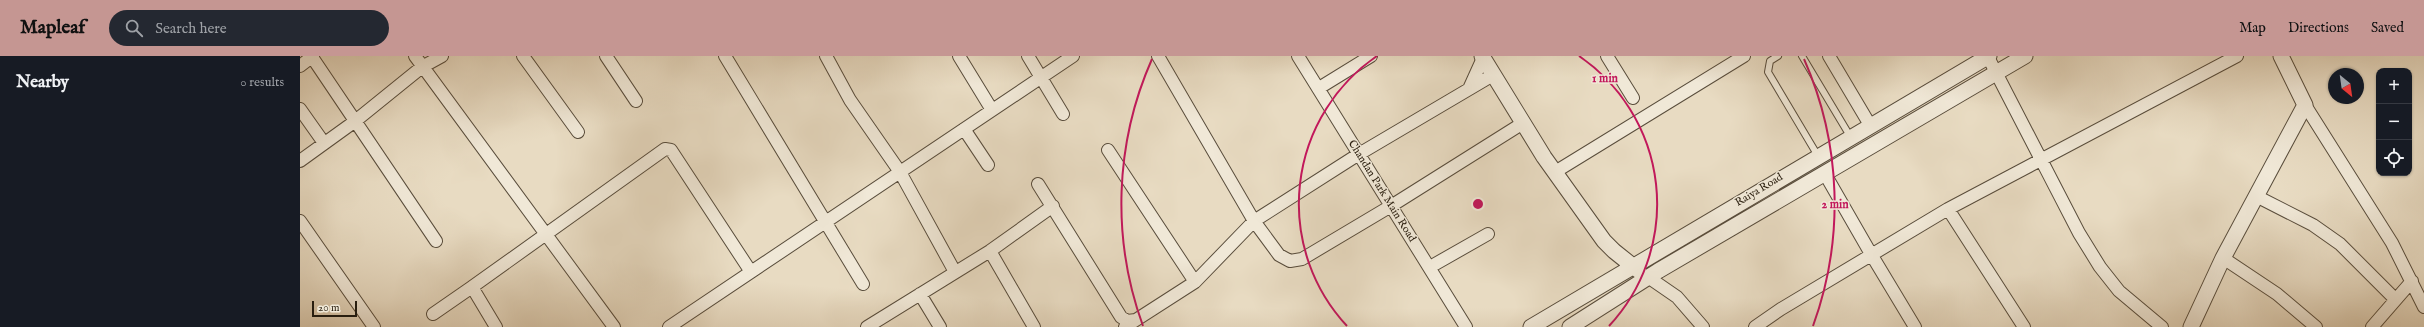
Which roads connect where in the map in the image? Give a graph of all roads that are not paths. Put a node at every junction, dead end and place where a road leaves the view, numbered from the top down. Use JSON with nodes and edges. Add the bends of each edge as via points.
{"nodes":[{"id":1,"x":313,"y":56,"type":"edge"},
{"id":2,"x":415,"y":56,"type":"edge"},
{"id":3,"x":442,"y":56,"type":"edge"},
{"id":4,"x":523,"y":56,"type":"edge"},
{"id":5,"x":606,"y":56,"type":"edge"},
{"id":6,"x":725,"y":56,"type":"edge"},
{"id":7,"x":826,"y":56,"type":"edge"},
{"id":8,"x":959,"y":56,"type":"edge"},
{"id":9,"x":1028,"y":56,"type":"edge"},
{"id":10,"x":1073,"y":56,"type":"edge"},
{"id":11,"x":1158,"y":56,"type":"edge"},
{"id":12,"x":1298,"y":56,"type":"edge"},
{"id":13,"x":1371,"y":56,"type":"edge"},
{"id":14,"x":1607,"y":56,"type":"edge"},
{"id":15,"x":1744,"y":56,"type":"edge"},
{"id":16,"x":1778,"y":56,"type":"edge"},
{"id":17,"x":1802,"y":56,"type":"edge"},
{"id":18,"x":1830,"y":56,"type":"edge"},
{"id":19,"x":1989,"y":56,"type":"edge"},
{"id":20,"x":2025,"y":56,"type":"edge"},
{"id":21,"x":2237,"y":56,"type":"edge"},
{"id":22,"x":2280,"y":56,"type":"edge"},
{"id":23,"x":1483,"y":57,"type":"edge"},
{"id":24,"x":300,"y":66,"type":"edge"},
{"id":25,"x":422,"y":67,"type":"junction"},
{"id":26,"x":1996,"y":73,"type":"junction"},
{"id":27,"x":1493,"y":75,"type":"junction"},
{"id":28,"x":1041,"y":77,"type":"junction"},
{"id":29,"x":1319,"y":88,"type":"junction"},
{"id":30,"x":1469,"y":89,"type":"junction"},
{"id":31,"x":1633,"y":98,"type":"dead end"},
{"id":32,"x":636,"y":101,"type":"dead end"},
{"id":33,"x":2306,"y":105,"type":"junction"},
{"id":34,"x":300,"y":109,"type":"edge"},
{"id":35,"x":992,"y":110,"type":"junction"},
{"id":36,"x":1063,"y":114,"type":"dead end"},
{"id":37,"x":354,"y":122,"type":"junction"},
{"id":38,"x":1523,"y":123,"type":"junction"},
{"id":39,"x":1870,"y":125,"type":"junction"},
{"id":40,"x":964,"y":129,"type":"junction"},
{"id":41,"x":578,"y":132,"type":"dead end"},
{"id":42,"x":1850,"y":136,"type":"junction"},
{"id":43,"x":324,"y":143,"type":"junction"},
{"id":44,"x":1108,"y":150,"type":"dead end"},
{"id":45,"x":1358,"y":154,"type":"junction"},
{"id":46,"x":1818,"y":156,"type":"junction"},
{"id":47,"x":2040,"y":160,"type":"junction"},
{"id":48,"x":300,"y":161,"type":"edge"},
{"id":49,"x":988,"y":165,"type":"dead end"},
{"id":50,"x":900,"y":172,"type":"junction"},
{"id":51,"x":1555,"y":172,"type":"junction"},
{"id":52,"x":1825,"y":174,"type":"junction"},
{"id":53,"x":1038,"y":184,"type":"dead end"},
{"id":54,"x":2256,"y":196,"type":"junction"},
{"id":55,"x":1053,"y":206,"type":"junction"},
{"id":56,"x":1391,"y":206,"type":"junction"},
{"id":57,"x":1948,"y":209,"type":"junction"},
{"id":58,"x":300,"y":221,"type":"edge"},
{"id":59,"x":1254,"y":221,"type":"junction"},
{"id":60,"x":824,"y":223,"type":"junction"},
{"id":61,"x":546,"y":233,"type":"junction"},
{"id":62,"x":1488,"y":234,"type":"dead end"},
{"id":63,"x":436,"y":240,"type":"dead end"},
{"id":64,"x":990,"y":251,"type":"junction"},
{"id":65,"x":1871,"y":254,"type":"junction"},
{"id":66,"x":2223,"y":258,"type":"junction"},
{"id":67,"x":1632,"y":266,"type":"junction"},
{"id":68,"x":1430,"y":267,"type":"junction"},
{"id":69,"x":751,"y":272,"type":"junction"},
{"id":70,"x":955,"y":272,"type":"junction"},
{"id":71,"x":1648,"y":277,"type":"junction"},
{"id":72,"x":2412,"y":281,"type":"junction"},
{"id":73,"x":1195,"y":282,"type":"junction"},
{"id":74,"x":863,"y":284,"type":"dead end"},
{"id":75,"x":472,"y":287,"type":"junction"},
{"id":76,"x":920,"y":294,"type":"junction"},
{"id":77,"x":2395,"y":299,"type":"junction"},
{"id":78,"x":2424,"y":307,"type":"edge"},
{"id":79,"x":433,"y":314,"type":"dead end"},
{"id":80,"x":1136,"y":320,"type":"junction"},
{"id":81,"x":374,"y":327,"type":"edge"},
{"id":82,"x":496,"y":327,"type":"edge"},
{"id":83,"x":614,"y":327,"type":"edge"},
{"id":84,"x":668,"y":327,"type":"edge"},
{"id":85,"x":867,"y":327,"type":"edge"},
{"id":86,"x":940,"y":327,"type":"edge"},
{"id":87,"x":1034,"y":327,"type":"edge"},
{"id":88,"x":1125,"y":327,"type":"edge"},
{"id":89,"x":1466,"y":327,"type":"edge"},
{"id":90,"x":1531,"y":327,"type":"edge"},
{"id":91,"x":1570,"y":327,"type":"edge"},
{"id":92,"x":1702,"y":327,"type":"edge"},
{"id":93,"x":1755,"y":327,"type":"edge"},
{"id":94,"x":1915,"y":327,"type":"edge"},
{"id":95,"x":2024,"y":327,"type":"edge"},
{"id":96,"x":2162,"y":327,"type":"edge"},
{"id":97,"x":2191,"y":327,"type":"edge"},
{"id":98,"x":2316,"y":327,"type":"edge"},
{"id":99,"x":2372,"y":327,"type":"edge"}],
"edges":[{"from":1,"to":24,"type":"street"},
{"from":1,"to":37,"type":"street"},
{"from":2,"to":25,"type":"street"},
{"from":3,"to":25,"type":"street"},
{"from":4,"to":41,"type":"street"},
{"from":5,"to":32,"type":"street"},
{"from":6,"to":60,"type":"street"},
{"from":7,"to":50,"type":"street","via":[[850,100]]},
{"from":8,"to":35,"type":"street"},
{"from":9,"to":28,"type":"street"},
{"from":10,"to":28,"type":"street"},
{"from":11,"to":59,"type":"street"},
{"from":12,"to":29,"type":"street","name":"Chandan Park Main Road"},
{"from":13,"to":29,"type":"street"},
{"from":14,"to":31,"type":"street"},
{"from":15,"to":51,"type":"street"},
{"from":16,"to":46,"type":"lane","via":[[1770,61],[1768,72]]},
{"from":17,"to":42,"type":"lane"},
{"from":18,"to":39,"type":"street"},
{"from":19,"to":26,"type":"street"},
{"from":19,"to":39,"type":"street","name":"Raiya Road"},
{"from":20,"to":26,"type":"street","name":"Raiya Road"},
{"from":21,"to":47,"type":"street"},
{"from":22,"to":33,"type":"street"},
{"from":23,"to":27,"type":"street"},
{"from":23,"to":30,"type":"street"},
{"from":25,"to":37,"type":"street"},
{"from":25,"to":61,"type":"street"},
{"from":26,"to":47,"type":"street"},
{"from":26,"to":52,"type":"street","name":"Raiya Road"},
{"from":27,"to":30,"type":"street"},
{"from":27,"to":38,"type":"street"},
{"from":28,"to":35,"type":"street"},
{"from":28,"to":36,"type":"street"},
{"from":29,"to":45,"type":"street","name":"Chandan Park Main Road"},
{"from":30,"to":45,"type":"street"},
{"from":33,"to":54,"type":"street"},
{"from":33,"to":72,"type":"street","via":[[2392,243]]},
{"from":34,"to":43,"type":"street"},
{"from":35,"to":40,"type":"street"},
{"from":37,"to":43,"type":"street"},
{"from":37,"to":63,"type":"street"},
{"from":38,"to":51,"type":"street"},
{"from":38,"to":56,"type":"street"},
{"from":39,"to":42,"type":"street","name":"Raiya Road"},
{"from":40,"to":49,"type":"street"},
{"from":40,"to":50,"type":"street"},
{"from":42,"to":46,"type":"street","name":"Raiya Road"},
{"from":43,"to":48,"type":"street"},
{"from":44,"to":73,"type":"street"},
{"from":45,"to":56,"type":"street","name":"Chandan Park Main Road"},
{"from":45,"to":59,"type":"street"},
{"from":46,"to":67,"type":"street","name":"Raiya Road"},
{"from":47,"to":57,"type":"street"},
{"from":47,"to":96,"type":"street","via":[[2078,233],[2100,267],[2119,291]]},
{"from":50,"to":60,"type":"street"},
{"from":50,"to":70,"type":"street"},
{"from":51,"to":67,"type":"street","via":[[1604,241]]},
{"from":52,"to":65,"type":"street"},
{"from":52,"to":71,"type":"street","name":"Raiya Road"},
{"from":53,"to":55,"type":"street"},
{"from":54,"to":66,"type":"street"},
{"from":54,"to":77,"type":"street","via":[[2313,225],[2340,244]]},
{"from":55,"to":64,"type":"street"},
{"from":55,"to":80,"type":"street","via":[[1121,317],[1127,321]]},
{"from":56,"to":59,"type":"street","via":[[1302,259],[1290,260],[1279,255]]},
{"from":56,"to":68,"type":"street","name":"Chandan Park Main Road"},
{"from":57,"to":65,"type":"street"},
{"from":57,"to":95,"type":"street"},
{"from":58,"to":81,"type":"street"},
{"from":59,"to":73,"type":"street"},
{"from":60,"to":69,"type":"street"},
{"from":60,"to":74,"type":"street"},
{"from":61,"to":69,"type":"street","via":[[661,152],[671,150]]},
{"from":61,"to":75,"type":"street"},
{"from":61,"to":83,"type":"street"},
{"from":62,"to":68,"type":"street"},
{"from":64,"to":70,"type":"street"},
{"from":64,"to":87,"type":"street"},
{"from":65,"to":93,"type":"street"},
{"from":65,"to":94,"type":"street"},
{"from":66,"to":97,"type":"street"},
{"from":66,"to":98,"type":"street","via":[[2278,294]]},
{"from":67,"to":71,"type":"street"},
{"from":67,"to":90,"type":"street","name":"Raiya Road"},
{"from":68,"to":89,"type":"street","name":"Chandan Park Main Road"},
{"from":69,"to":84,"type":"street"},
{"from":70,"to":76,"type":"street"},
{"from":71,"to":91,"type":"street","name":"Raiya Road"},
{"from":71,"to":92,"type":"street","via":[[1677,297]]},
{"from":72,"to":77,"type":"street"},
{"from":72,"to":78,"type":"street"},
{"from":73,"to":80,"type":"street"},
{"from":75,"to":79,"type":"street"},
{"from":75,"to":82,"type":"street"},
{"from":76,"to":85,"type":"street"},
{"from":76,"to":86,"type":"street"},
{"from":77,"to":99,"type":"street"},
{"from":80,"to":88,"type":"street"}]}
